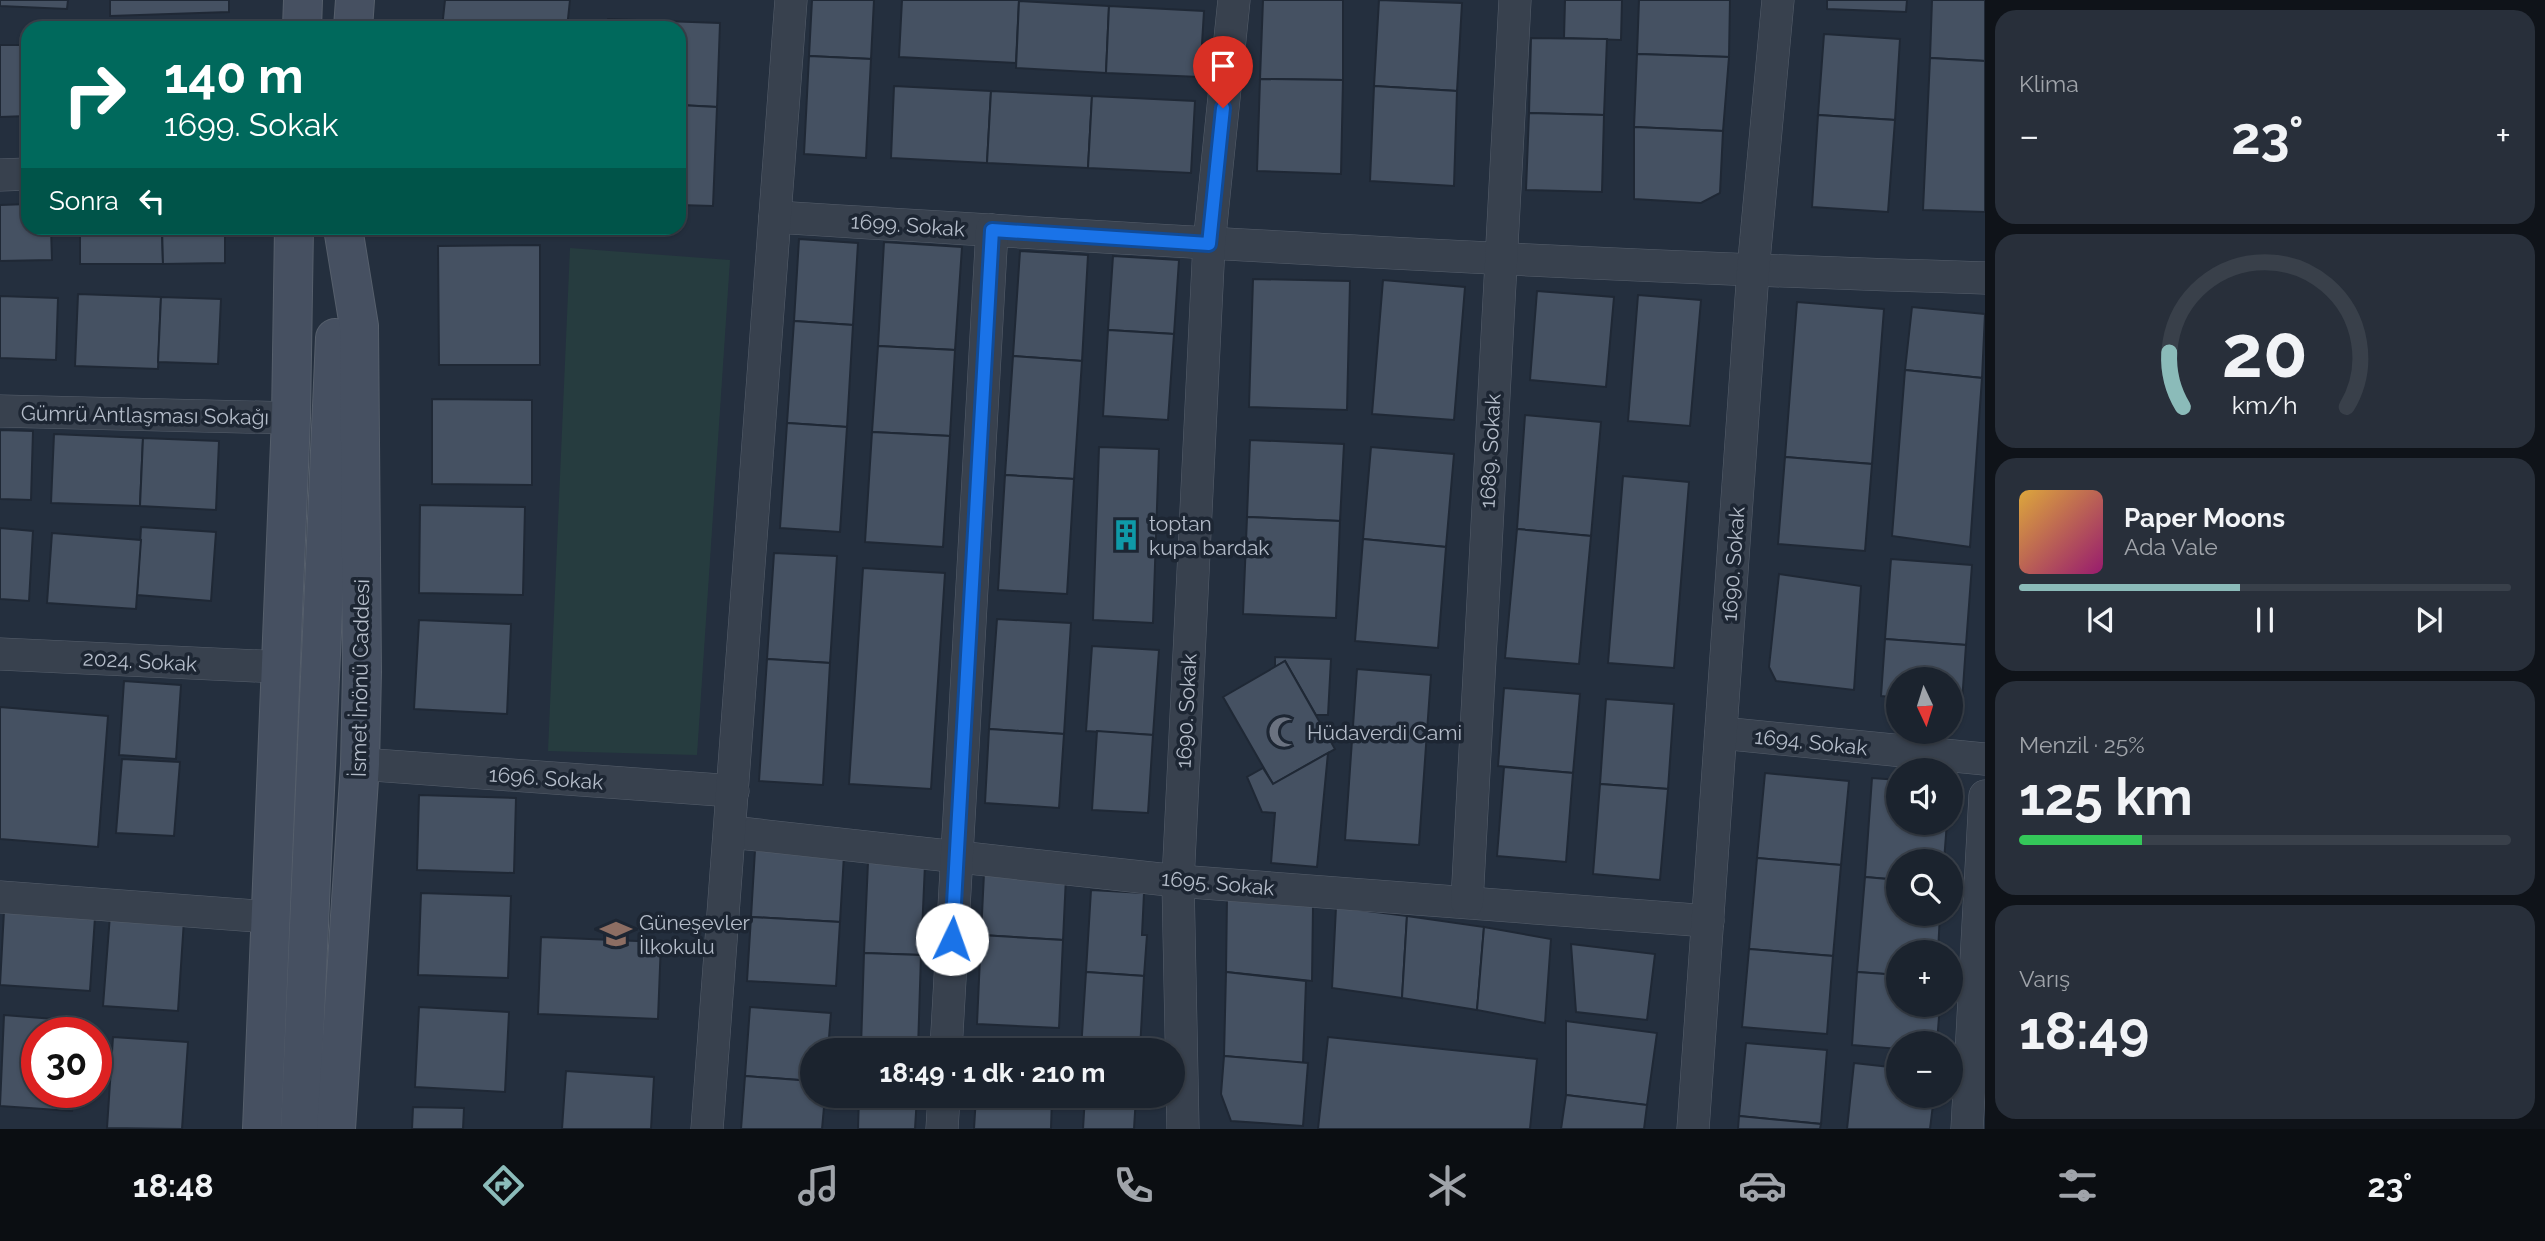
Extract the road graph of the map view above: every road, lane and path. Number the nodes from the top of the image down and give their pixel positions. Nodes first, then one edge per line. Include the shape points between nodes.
1 (303, 0) edge
2 (355, 0) edge
3 (791, 0) edge
4 (1234, 0) edge
5 (1515, 0) edge
6 (1778, 0) edge
7 (302, 21) edge
8 (353, 21) edge
9 (21, 174) edge
10 (0, 175) edge
11 (775, 217) junction
12 (992, 230) junction
13 (294, 235) edge
14 (341, 235) edge
15 (342, 235) edge
16 (1209, 244) junction
17 (1500, 258) junction
18 (1754, 271) junction
19 (1985, 278) edge
20 (0, 411) edge
21 (290, 418) junction
22 (0, 654) edge
23 (279, 667) junction
24 (1721, 733) junction
25 (1985, 759) edge
26 (360, 764) junction
27 (733, 791) junction
28 (1985, 796) edge
29 (730, 832) junction
30 (956, 856) junction
31 (1178, 881) junction
32 (0, 897) edge
33 (1467, 902) junction
34 (270, 917) junction
35 (1708, 921) junction
36 (947, 1038) edge
37 (943, 1108) edge
38 (262, 1129) edge
39 (300, 1129) edge
40 (337, 1129) edge
41 (707, 1129) edge
42 (942, 1129) edge
43 (1183, 1129) edge
44 (1693, 1129) edge
45 (1967, 1129) edge

1 - 7 main road
2 - 8 main road
3 - 11 street
4 - 16 street, 1690. Sokak
5 - 17 street, 1689. Sokak
6 - 18 street, 1690. Sokak
9 - 10 street
11 - 12 street, 1699. Sokak
11 - 27 street
12 - 16 street, 1699. Sokak
12 - 30 street
13 - 21 main road
14 - 39 main road, İsmet İnönü Caddesi
15 - 26 main road, İsmet İnönü Caddesi via 359,326
16 - 17 street, 1699. Sokak
16 - 31 street, 1690. Sokak
17 - 18 street, 1699. Sokak
17 - 33 street, 1689. Sokak
18 - 19 street, 1699. Sokak
18 - 24 street, 1690. Sokak
20 - 21 street, Gümrü Antlaşması Sokağı
21 - 23 main road
22 - 23 street, 2024. Sokak
23 - 34 main road
24 - 25 street, 1694. Sokak
24 - 35 street, 1690. Sokak
26 - 27 street, 1696. Sokak
26 - 40 main road, İsmet İnönü Caddesi
27 - 29 street
28 - 45 street
29 - 30 street, 1695. Sokak
29 - 41 street
30 - 31 street, 1695. Sokak
30 - 36 street
31 - 33 street, 1695. Sokak
31 - 43 street, 1690. Sokak
32 - 34 street
33 - 35 street, 1695. Sokak
34 - 38 main road
35 - 44 street, 1690. Sokak
37 - 42 street

